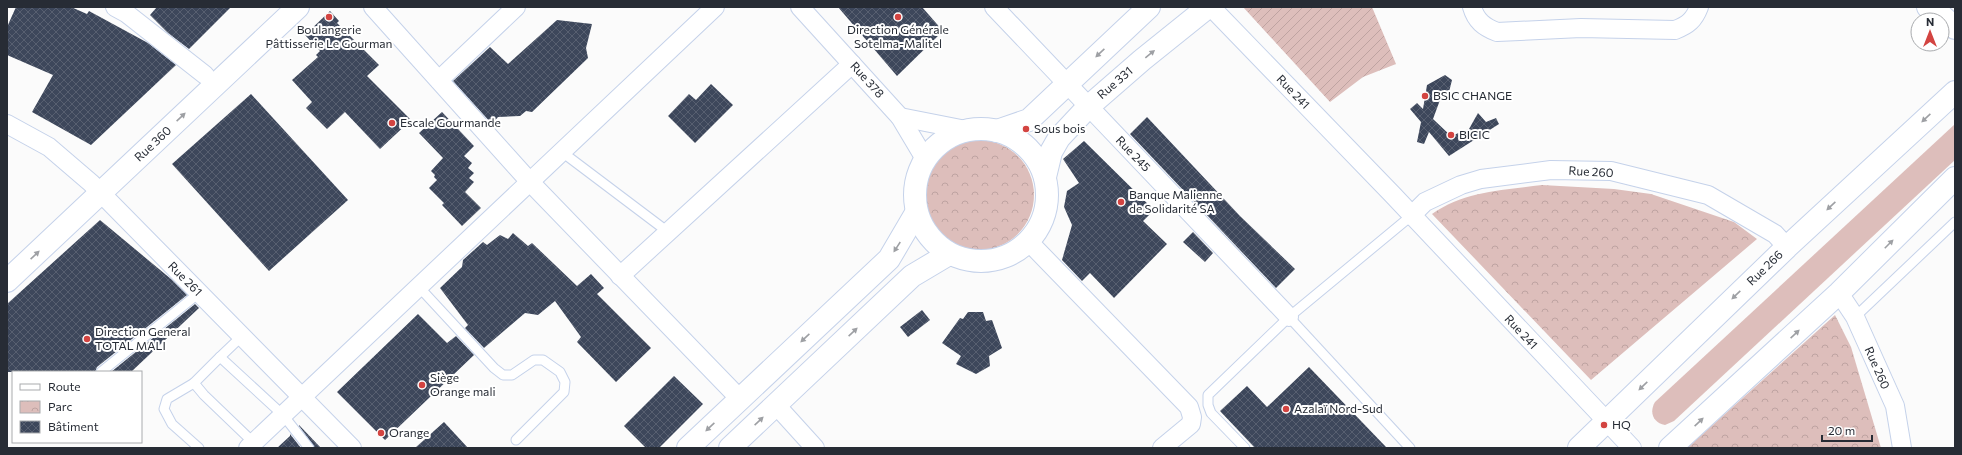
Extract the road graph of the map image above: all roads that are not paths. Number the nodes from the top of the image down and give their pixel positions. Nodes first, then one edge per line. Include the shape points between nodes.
1 (277, 7) edge
2 (298, 7) edge
3 (373, 7) edge
4 (516, 7) edge
5 (715, 7) edge
6 (800, 7) edge
7 (994, 7) edge
8 (1149, 7) edge
9 (1209, 7) edge
10 (1472, 7) edge
11 (1699, 7) edge
12 (1928, 7) edge
13 (124, 9) edge
14 (1955, 28) edge
15 (852, 64) junction
16 (205, 75) junction
17 (439, 80) junction
18 (1066, 84) junction
19 (1955, 92) edge
20 (1088, 107) junction
21 (900, 116) junction
22 (7, 124) edge
23 (966, 130) junction
24 (997, 131) junction
25 (562, 152) junction
26 (924, 159) junction
27 (1045, 176) junction
28 (1955, 178) edge
29 (530, 182) junction
30 (96, 188) junction
31 (916, 213) junction
32 (1411, 216) junction
33 (1955, 222) edge
34 (668, 232) junction
35 (1029, 242) junction
36 (1787, 246) junction
37 (950, 254) junction
38 (7, 262) edge
39 (620, 276) junction
40 (7, 281) edge
41 (418, 287) junction
42 (198, 293) junction
43 (1839, 293) junction
44 (1855, 316) junction
45 (1289, 317) junction
46 (242, 336) junction
47 (220, 357) junction
48 (102, 371) edge
49 (194, 383) junction
50 (302, 397) junction
51 (740, 399) junction
52 (776, 405) junction
53 (283, 415) junction
54 (1606, 422) junction
55 (516, 440) dead end
56 (251, 445) edge
57 (306, 447) edge
58 (199, 448) edge
59 (352, 448) edge
60 (688, 448) edge
61 (730, 448) edge
62 (815, 448) edge
63 (1162, 448) edge
64 (1245, 448) edge
65 (1410, 448) edge
66 (1579, 448) edge
67 (1632, 448) edge
68 (1670, 448) edge
69 (1902, 448) edge

1 - 16 main road
30 -> 2 main road, Rue 360
3 - 17 street
4 - 17 street
5 - 25 street
6 - 15 street, Rue 378
7 - 18 street, Rue 245
8 -> 18 main road
20 -> 9 main road, Rue 331
9 - 32 street, Rue 241
10 - 11 street via 1475,16 1485,27 1497,32 1581,28 1675,30 1686,26 1695,18
12 - 14 main road
13 - 16 street
15 - 21 street, Rue 378
15 - 34 street
16 - 30 main road
17 - 29 street
18 - 20 street, Rue 245
18 - 24 main road via 1029,120
19 -> 36 main road, Rue 266
20 - 27 main road, Rue 331 via 1059,138 1051,152
20 - 45 street, Rue 245
21 - 23 street
21 - 26 street, Rue 378
22 - 30 street, Rue 261 via 49,147
23 - 24 main road
23 - 26 main road via 950,136
24 - 27 main road via 1013,137 1027,147
25 - 29 street
25 - 34 lane
26 - 31 main road via 917,176 914,195
27 - 35 main road via 1048,194 1046,211 1040,228
43 -> 28 main road
29 - 39 street
29 - 41 street
30 - 38 main road
40 -> 30 main road, Rue 360
30 - 42 street, Rue 261
31 - 37 main road via 923,230
31 -> 51 main road via 889,259
32 - 36 street, Rue 260 via 1425,202 1461,185 1481,179 1550,170 1610,171 1708,195 1775,234
32 - 45 lane
32 - 54 street, Rue 241
33 - 44 lane
34 - 39 street
35 - 37 main road via 1012,255 991,261 970,261
35 - 63 street via 1190,407 1191,424
36 -> 54 main road, Rue 266
52 -> 37 main road via 912,276
39 - 51 street
41 - 50 street
41 - 55 lane via 503,375 512,375 534,360 543,360 560,372 564,392
42 - 46 street, Rue 261
42 - 48 lane
43 - 44 street, Rue 260
68 -> 43 main road
44 - 69 street, Rue 260 via 1895,406
45 - 64 lane via 1208,395 1211,413
45 - 65 lane
46 - 47 lane
46 - 50 street, Rue 261
47 - 49 lane
47 - 53 lane
49 - 56 lane
49 - 58 lane via 167,399 164,409 172,424
50 - 53 street
50 - 59 street, Rue 261
51 -> 60 main road
61 -> 52 main road
52 - 62 street
53 - 56 street
53 - 57 lane
54 - 66 main road, Rue 266
54 - 67 street, Rue 241

